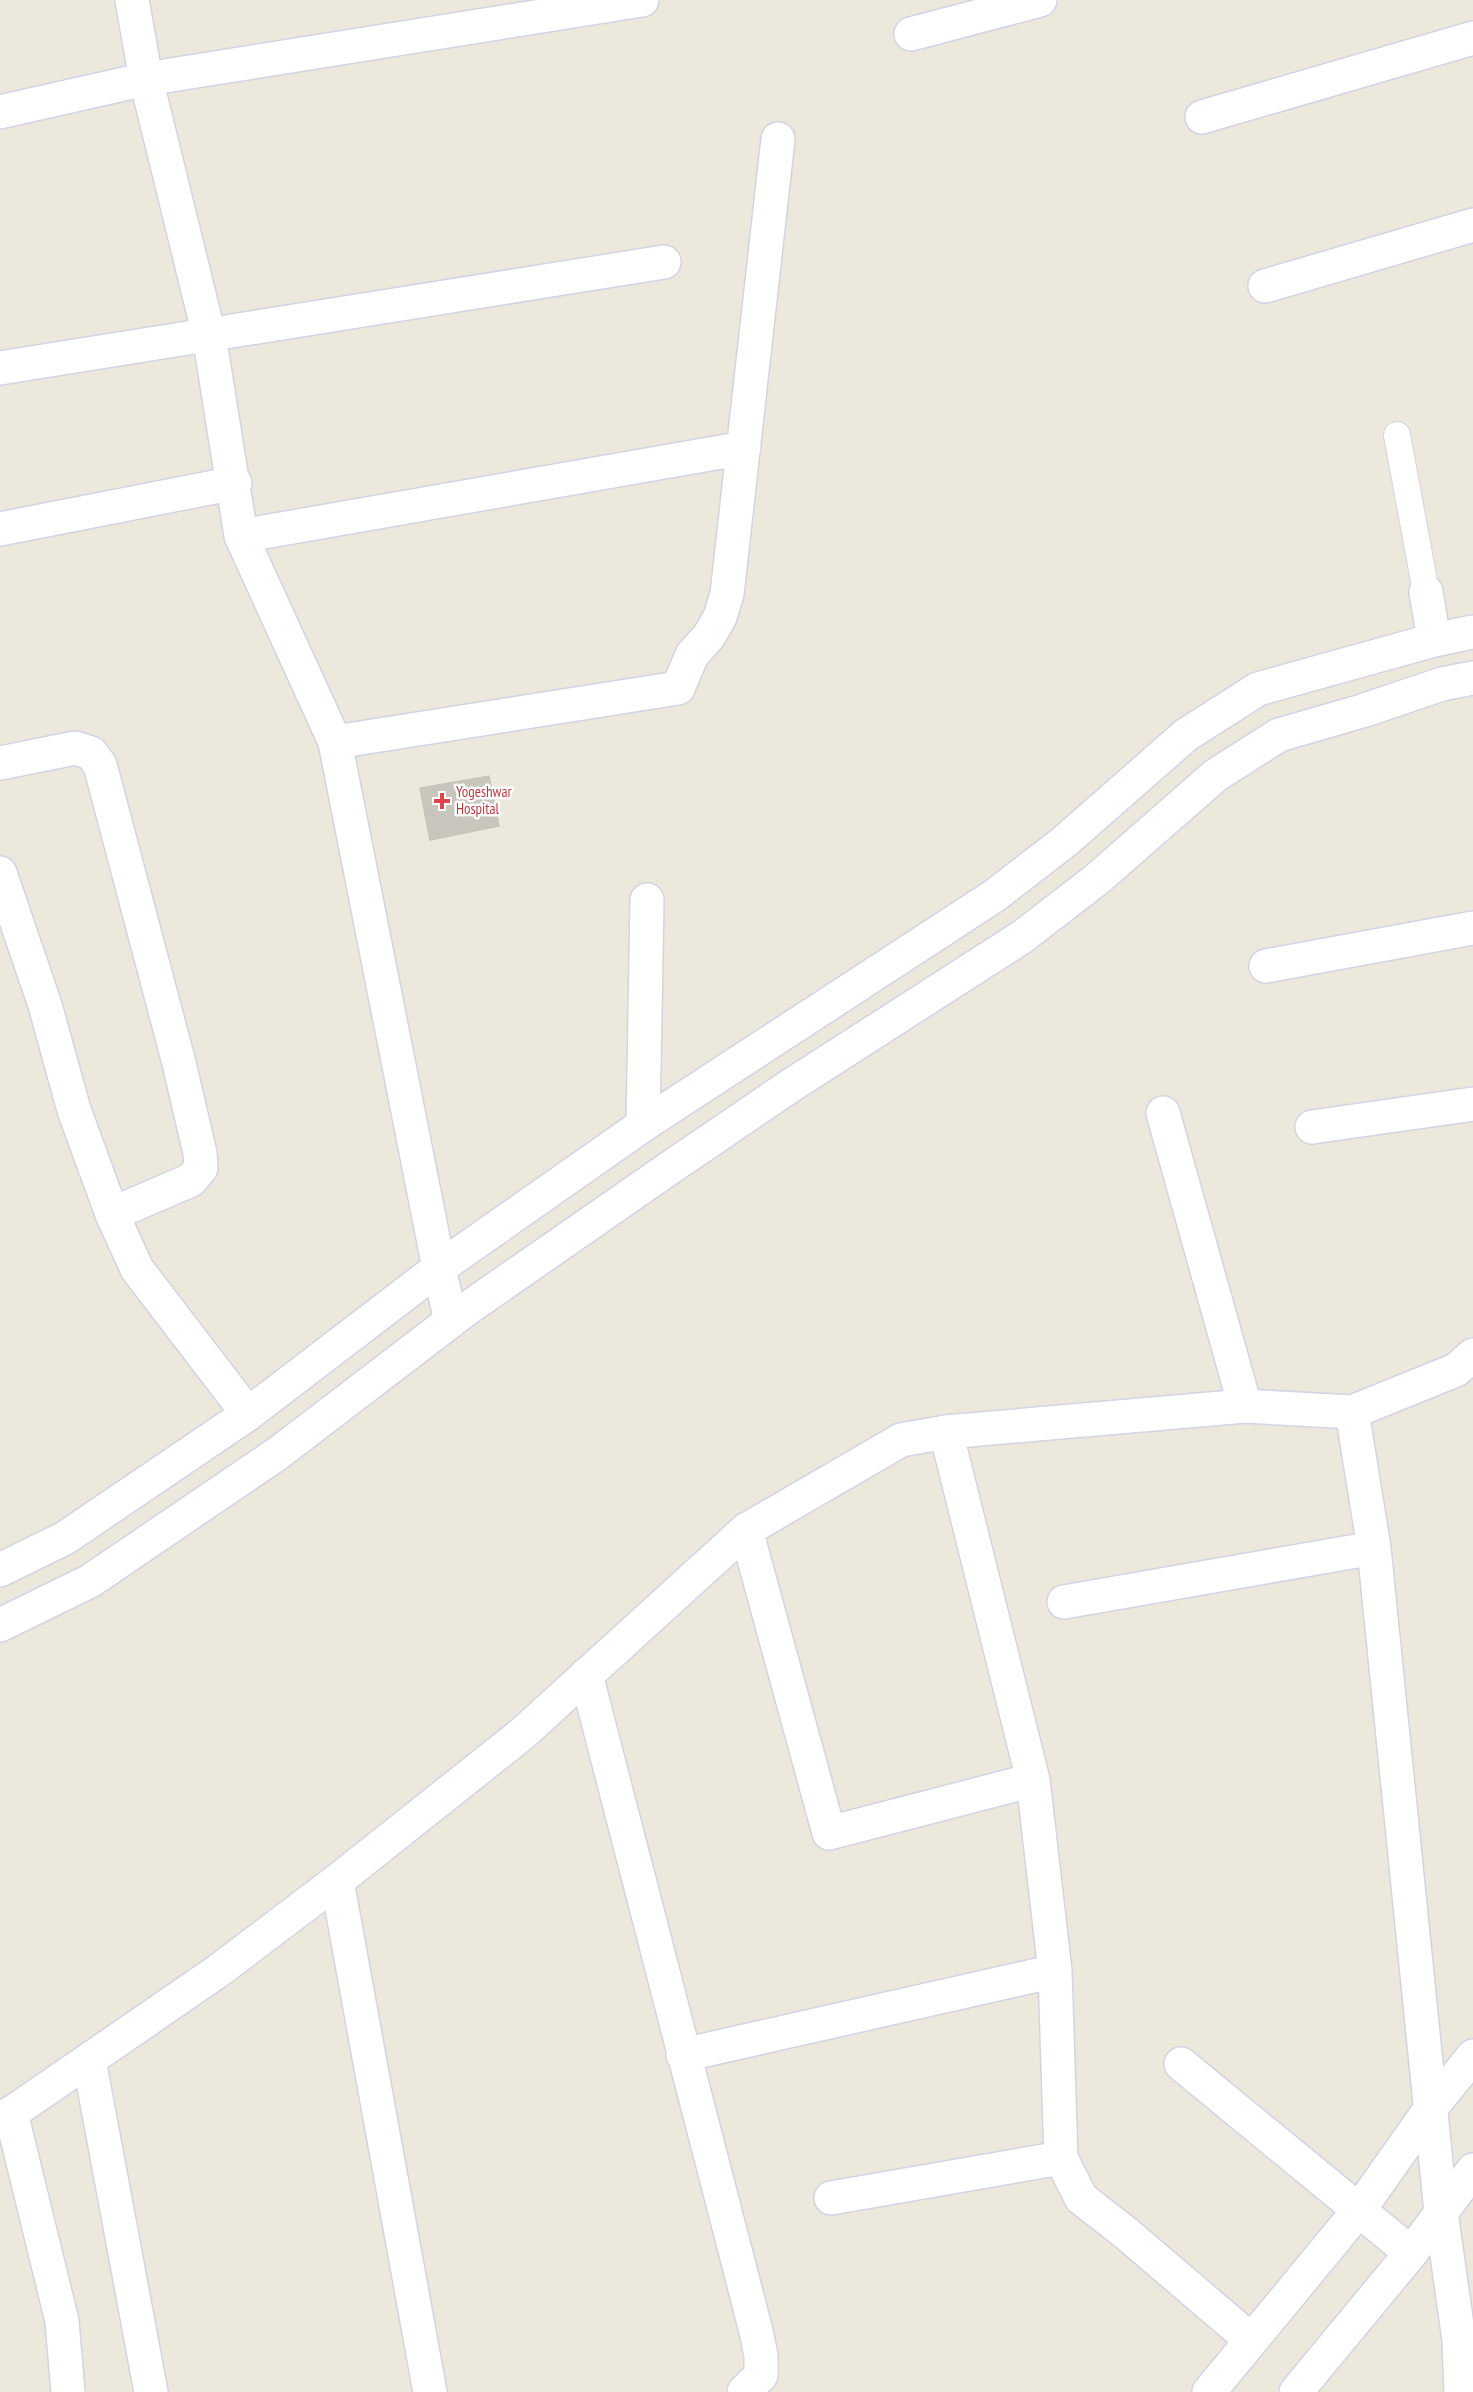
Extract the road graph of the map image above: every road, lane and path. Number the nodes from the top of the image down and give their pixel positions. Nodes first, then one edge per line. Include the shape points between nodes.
1 (132, 0) edge
2 (642, 0) edge
3 (1040, 0) edge
4 (911, 34) dead end
5 (1473, 38) edge
6 (146, 79) junction
7 (0, 112) edge
8 (1202, 117) dead end
9 (778, 139) dead end
10 (1473, 225) edge
11 (664, 262) dead end
12 (1265, 286) dead end
13 (209, 335) junction
14 (0, 368) edge
15 (1397, 435) dead end
16 (744, 448) junction
17 (235, 483) junction
18 (0, 530) edge
19 (242, 536) junction
20 (1426, 592) joint
21 (1473, 632) edge
22 (1434, 640) junction
23 (1473, 678) edge
24 (335, 742) junction
25 (0, 763) edge
26 (1064, 842) junction
27 (0, 873) edge
28 (1096, 880) junction
29 (647, 900) dead end
30 (1473, 928) edge
31 (1266, 966) dead end
32 (1473, 1104) edge
33 (1163, 1113) dead end
34 (643, 1125) junction
35 (1312, 1127) dead end
36 (112, 1214) junction
37 (439, 1268) junction
38 (451, 1321) junction
39 (1473, 1355) edge
40 (1245, 1406) junction
41 (1352, 1413) junction
42 (248, 1414) junction
43 (946, 1432) junction
44 (746, 1530) junction
45 (1374, 1548) junction
46 (0, 1570) edge
47 (1064, 1602) dead end
48 (0, 1625) edge
49 (586, 1675) junction
50 (1033, 1780) junction
51 (337, 1881) junction
52 (1055, 1971) junction
53 (683, 2055) junction
54 (1473, 2056) edge
55 (89, 2060) junction
56 (1181, 2064) dead end
57 (1431, 2108) junction
58 (6, 2117) edge
59 (1061, 2158) junction
60 (1473, 2170) edge
61 (831, 2198) dead end
62 (1359, 2210) junction
63 (1441, 2212) junction
64 (1411, 2253) junction
65 (1251, 2340) junction
66 (1466, 2340) edge
67 (68, 2392) edge
68 (152, 2392) edge
69 (430, 2392) edge
70 (744, 2392) edge
71 (1209, 2392) edge
72 (1296, 2392) edge
73 (1461, 2392) edge

1 - 6 street
2 - 6 street
3 - 4 street
5 - 8 street
6 - 7 street
6 - 13 street
9 - 16 street
10 - 12 street
11 - 13 street
13 - 14 street
13 - 17 street
15 - 20 lane
16 - 19 street
16 - 24 street via 720,616 692,655 678,688
17 - 18 street
17 - 19 street
19 - 24 street
20 - 22 street
21 - 22 street
22 - 26 street via 1258,689 1185,735
23 - 28 street via 1279,735 1216,775
24 - 37 street
25 - 36 street via 75,748 91,753 100,765 179,1063 201,1168 191,1180
26 - 28 street
26 - 34 street via 994,896
27 - 36 street via 45,1005 74,1110
28 - 38 street via 1022,937 780,1093
29 - 34 street
30 - 31 street
32 - 35 street
33 - 40 street
34 - 37 street
36 - 42 street via 137,1269
37 - 38 street
37 - 42 street
38 - 48 street via 277,1454 90,1581
39 - 41 street via 1456,1370
40 - 41 street
40 - 43 street
41 - 45 street
42 - 46 street via 65,1538
43 - 44 street via 901,1440
43 - 50 street
44 - 49 street
44 - 50 street via 829,1833
45 - 47 street
45 - 57 street
49 - 51 street via 522,1734
49 - 53 street
50 - 52 street
51 - 55 street via 218,1971
51 - 69 street
52 - 53 street
52 - 59 street
53 - 70 street via 761,2356 761,2375
54 - 57 street
55 - 58 street
55 - 68 street
56 - 62 street
57 - 62 street
57 - 63 street
58 - 67 street via 62,2321
59 - 61 street
59 - 65 street via 1081,2198
60 - 63 street
62 - 64 street
62 - 65 street
63 - 64 street
63 - 66 street
64 - 72 street
65 - 71 street
66 - 73 street

